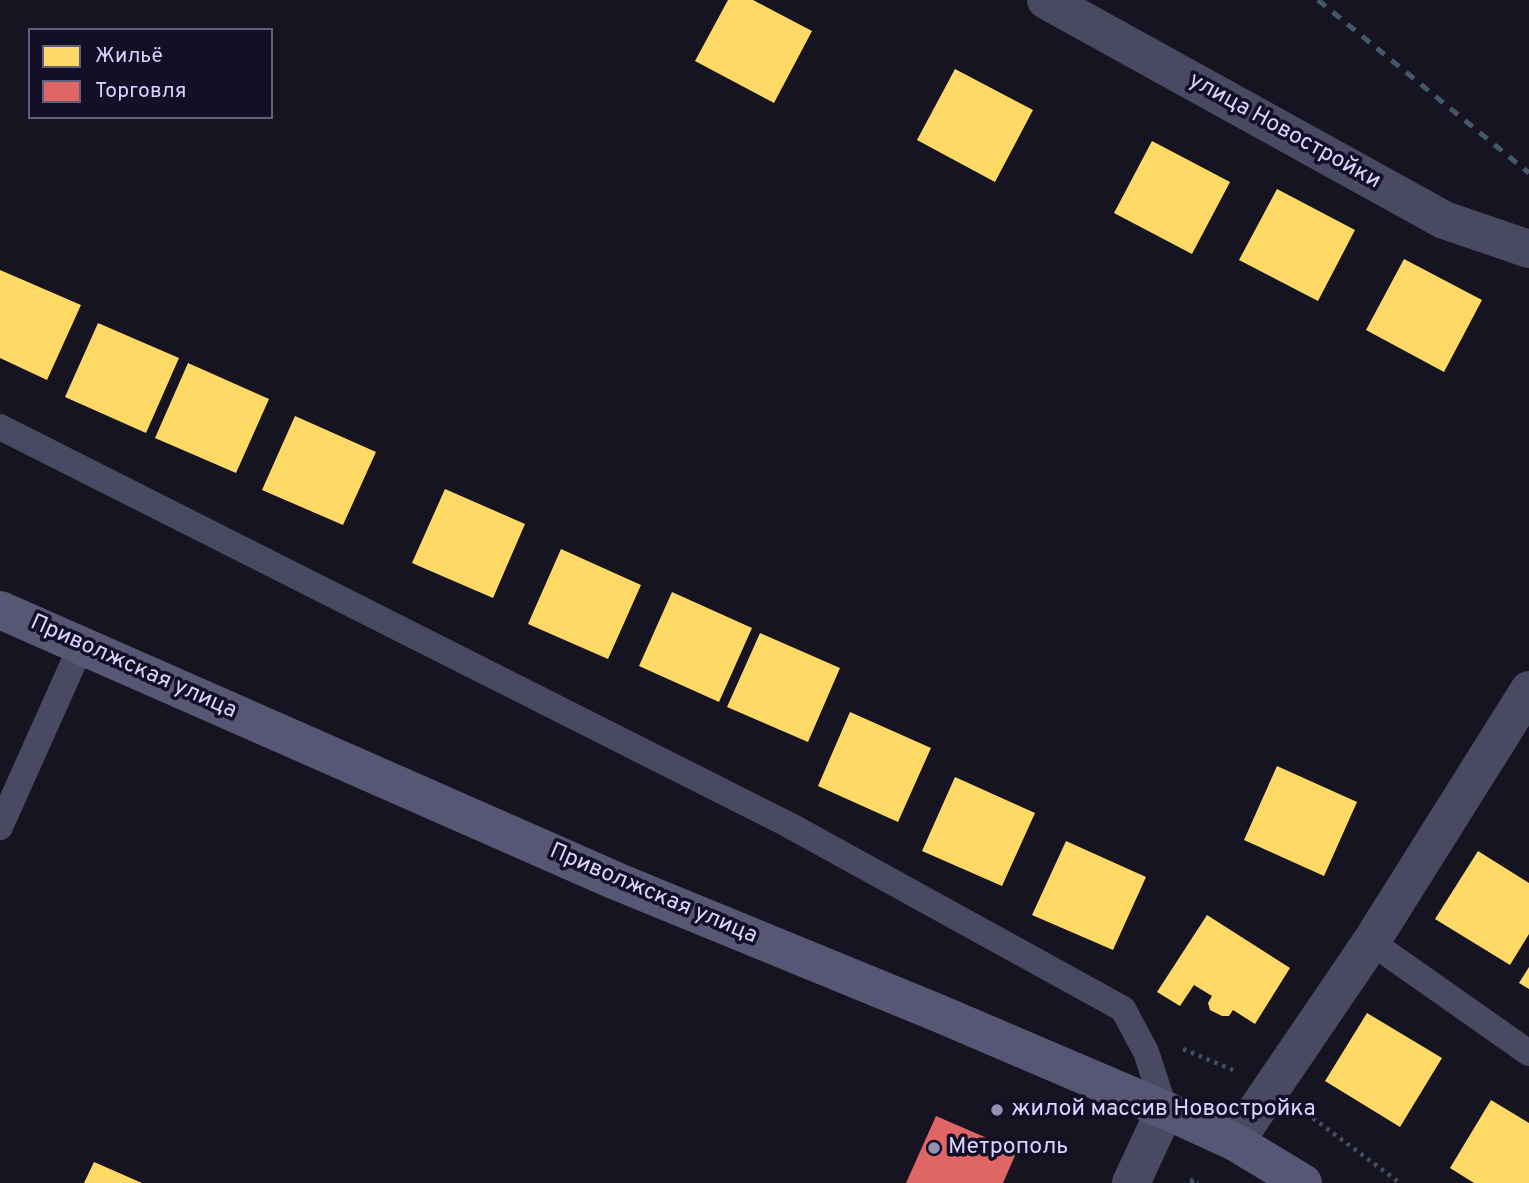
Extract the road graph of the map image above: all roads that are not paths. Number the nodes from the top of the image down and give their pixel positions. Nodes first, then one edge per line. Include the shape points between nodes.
1 (1046, 0) edge
2 (1529, 249) edge
3 (0, 428) edge
4 (0, 610) edge
5 (81, 646) junction
6 (1529, 690) edge
7 (0, 827) edge
8 (1371, 942) junction
9 (1529, 1053) edge
10 (1165, 1110) junction
11 (1235, 1142) junction
12 (1131, 1183) edge
13 (1303, 1183) edge

1 - 2 street, улица Новостройки via 1444,220
3 - 10 lane via 789,824 1123,1009 1146,1052
4 - 5 main road, Приволжская улица
5 - 7 lane
5 - 10 main road, Приволжская улица via 616,881
6 - 8 street
8 - 9 lane
8 - 11 street
10 - 11 main road, Приволжская улица
10 - 12 street
11 - 13 main road, Приволжская улица

